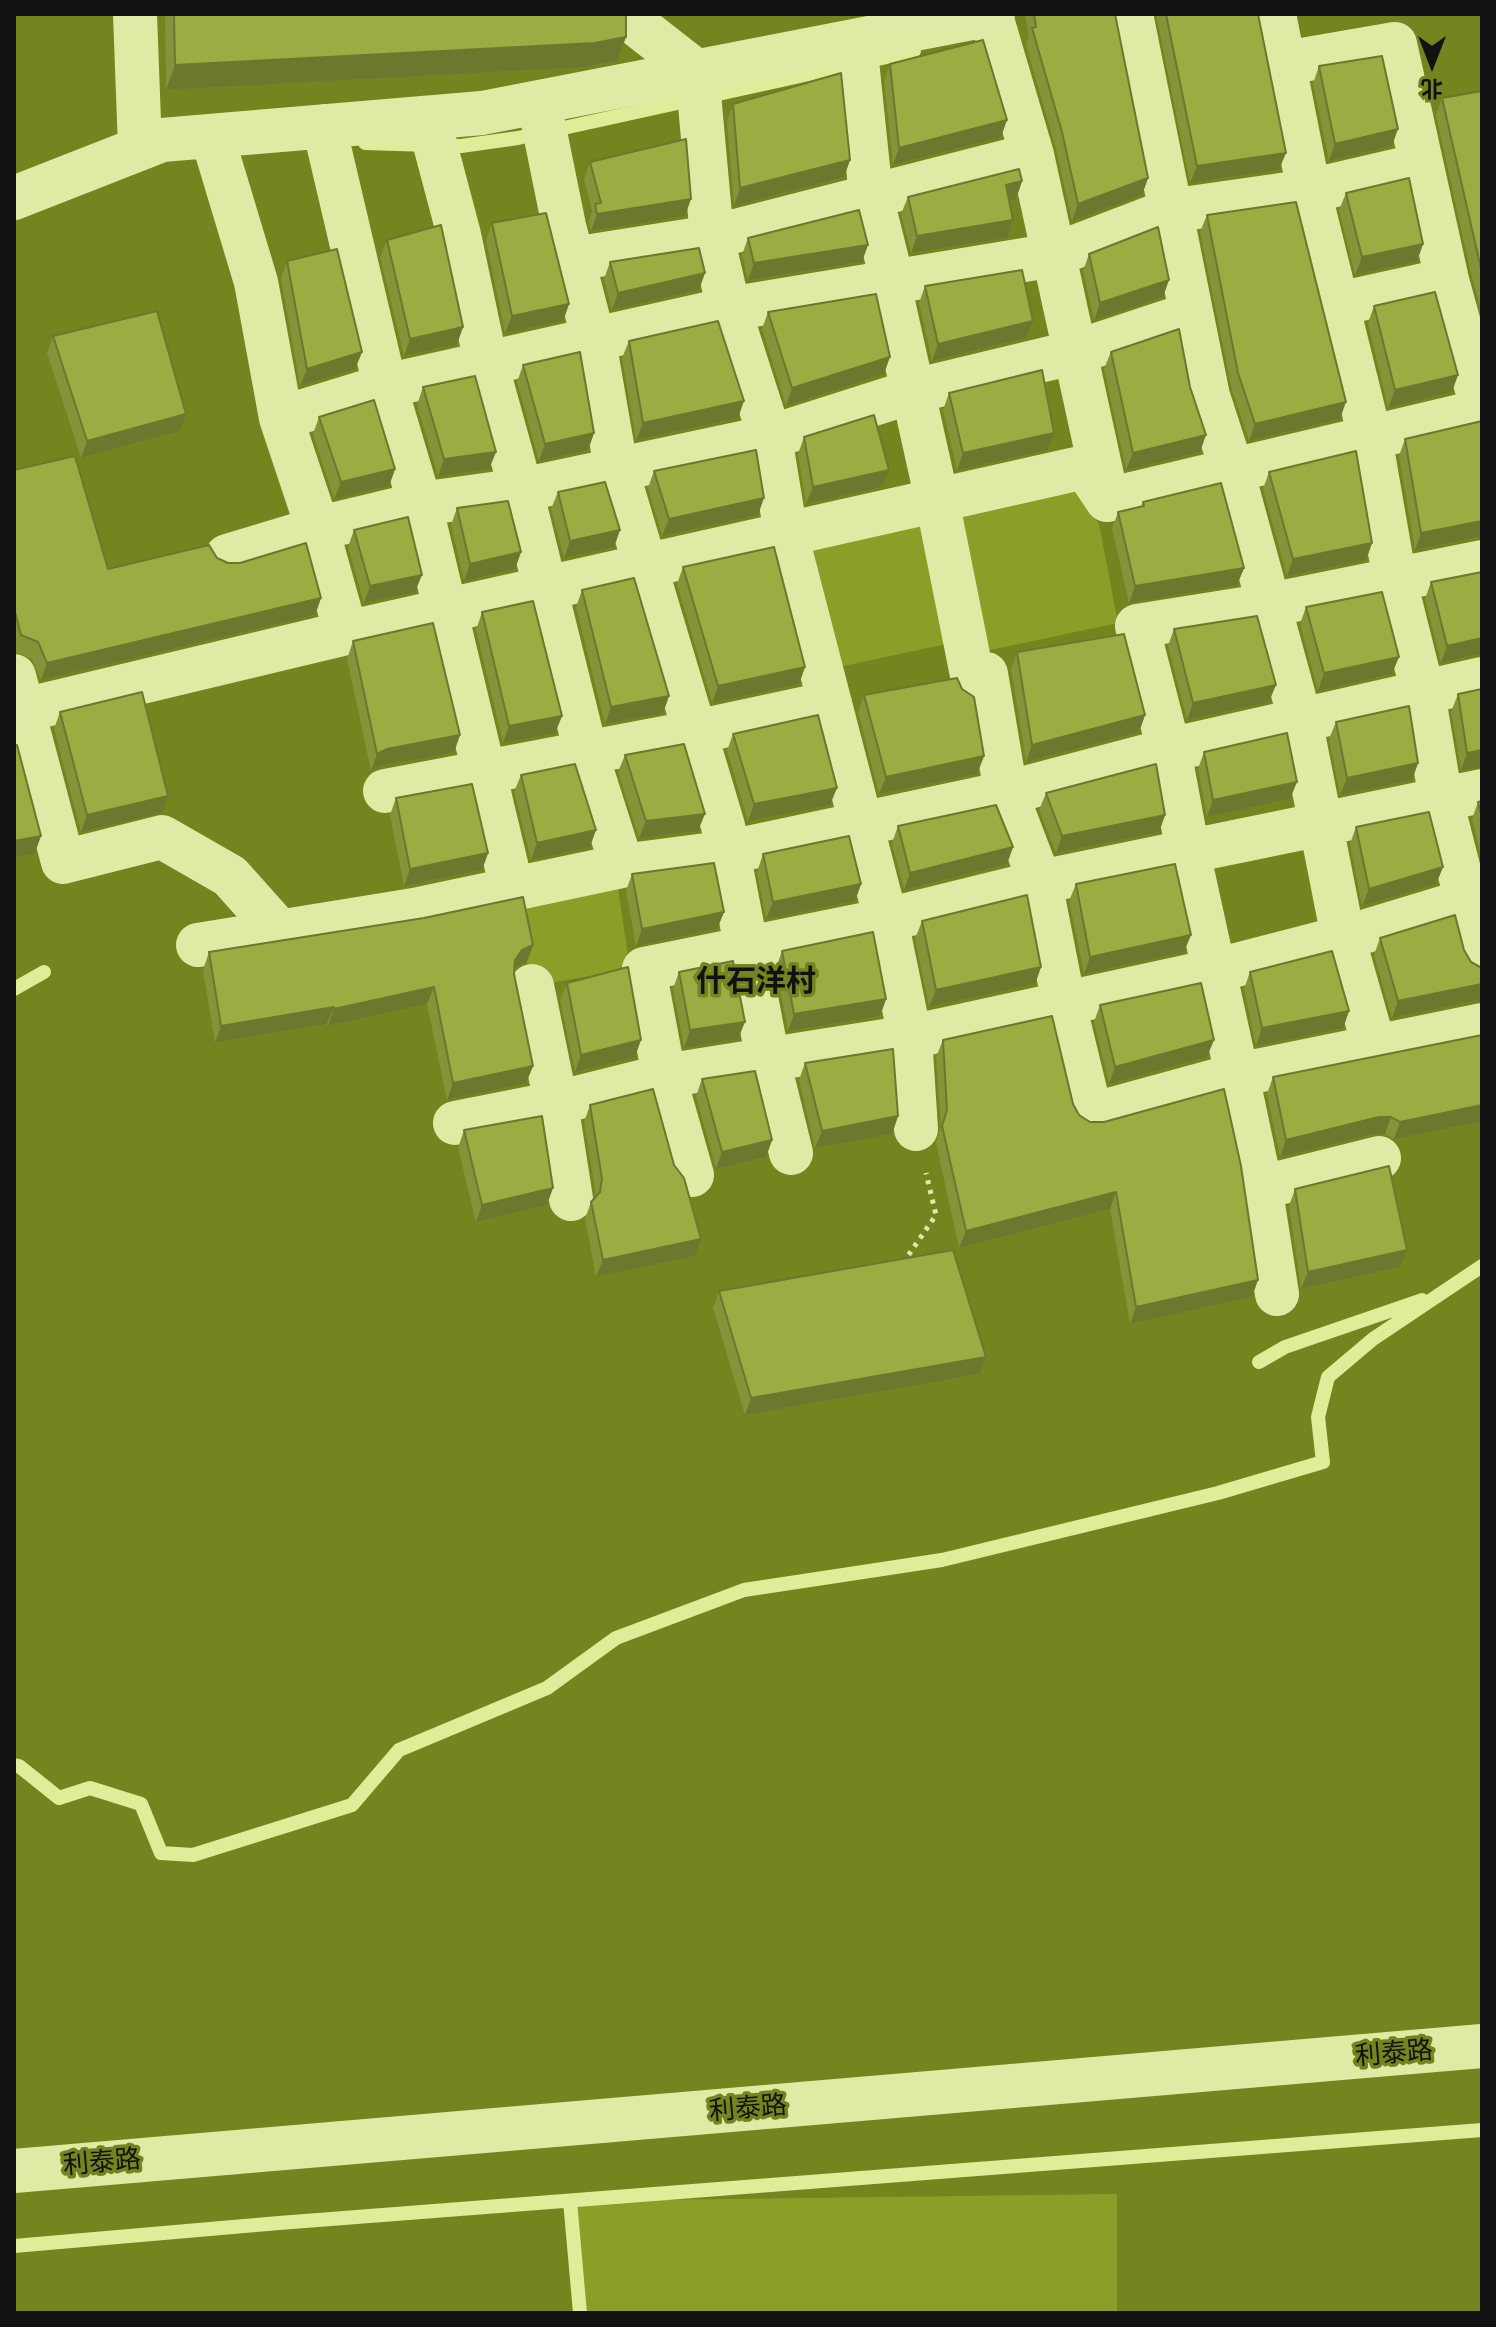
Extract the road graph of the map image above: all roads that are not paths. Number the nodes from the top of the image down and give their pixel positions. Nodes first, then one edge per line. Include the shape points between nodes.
1 (135, 14) edge
2 (633, 14) edge
3 (1131, 14) edge
4 (1274, 14) edge
5 (969, 17) edge
6 (855, 42) junction
7 (1285, 63) junction
8 (697, 72) junction
9 (539, 103) junction
10 (428, 118) junction
11 (324, 126) junction
12 (212, 136) junction
13 (140, 148) junction
14 (1032, 155) junction
15 (1421, 165) junction
16 (1309, 191) junction
17 (871, 196) junction
18 (14, 198) edge
19 (1169, 211) junction
20 (712, 237) junction
21 (1054, 255) junction
22 (573, 259) junction
23 (892, 280) junction
24 (1447, 280) junction
25 (1338, 304) junction
26 (729, 309) junction
27 (1191, 314) junction
28 (594, 341) junction
29 (1076, 352) junction
30 (486, 363) junction
31 (385, 386) junction
32 (914, 391) junction
33 (1482, 410) edge
34 (281, 418) junction
35 (770, 437) junction
36 (1370, 437) junction
37 (616, 468) junction
38 (1232, 470) junction
39 (521, 490) junction
40 (937, 500) junction
41 (1107, 500) junction
42 (420, 504) junction
43 (786, 534) junction
44 (227, 556) dead end
45 (1482, 562) edge
46 (644, 566) junction
47 (1395, 581) junction
48 (546, 589) junction
49 (1269, 605) junction
50 (446, 611) junction
51 (346, 633) junction
52 (1482, 679) edge
53 (19, 693) edge
54 (1423, 693) junction
55 (830, 703) junction
56 (1300, 719) junction
57 (695, 732) junction
58 (1169, 750) junction
59 (586, 753) junction
60 (483, 772) junction
61 (385, 791) dead end
62 (1006, 793) junction
63 (1462, 796) edge
64 (860, 823) junction
65 (1321, 824) junction
66 (729, 852) junction
67 (1188, 852) junction
68 (622, 866) junction
69 (1040, 882) junction
70 (512, 889) junction
71 (1474, 898) edge
72 (886, 920) junction
73 (280, 932) junction
74 (1343, 937) junction
75 (198, 945) dead end
76 (747, 947) junction
77 (1482, 961) edge
78 (1213, 971) junction
79 (532, 986) dead end
80 (1064, 1004) junction
81 (1482, 1025) edge
82 (910, 1037) junction
83 (1374, 1046) junction
84 (768, 1060) junction
85 (1237, 1075) junction
86 (664, 1076) junction
87 (556, 1103) junction
88 (455, 1123) dead end
89 (916, 1129) road end
90 (791, 1153) dead end
91 (1379, 1158) dead end
92 (692, 1175) dead end
93 (1259, 1188) junction
94 (571, 1199) dead end
95 (1277, 1294) dead end
96 (1482, 2046) edge
97 (14, 2171) edge

1 - 13 street
2 - 8 street via 633,22
3 - 19 street
4 - 7 street
5 - 6 street
5 - 14 street
6 - 8 street
6 - 17 street
7 - 15 street via 1395,44
7 - 16 street
8 - 9 street
8 - 20 street
9 - 10 street
9 - 22 street
10 - 11 street
10 - 30 street
11 - 12 street
11 - 31 street
12 - 13 street via 162,140
12 - 34 street via 256,282
13 - 18 street
14 - 17 street
14 - 21 street
15 - 16 street
15 - 24 street
16 - 19 street
16 - 25 street
17 - 20 street
17 - 23 street
19 - 21 street
19 - 27 street
20 - 22 street
20 - 26 street
21 - 23 street
21 - 29 street
22 - 28 street
23 - 26 street
23 - 32 street
24 - 25 street
24 - 33 street
25 - 36 street
26 - 28 street
26 - 35 street
27 - 29 street
27 - 38 street via 1208,396
28 - 30 street
28 - 37 street
29 - 32 street
29 - 41 street
30 - 31 street
30 - 39 street
31 - 34 street
31 - 42 street
32 - 35 street
32 - 40 street
33 - 36 street
34 - 51 street
35 - 37 street
35 - 43 street
36 - 38 street
36 - 47 street
37 - 39 street
37 - 46 street
38 - 41 street
38 - 49 street
39 - 42 street
39 - 48 street
40 - 41 street via 1085,467
40 - 43 street
40 - 62 street
42 - 44 street
42 - 50 street
43 - 46 street
43 - 55 street
45 - 47 street
46 - 48 street
46 - 57 street
47 - 49 street
47 - 54 street
48 - 50 street
48 - 59 street
49 - 56 street
49 - 58 street via 1137,626
50 - 51 street
50 - 60 street
51 - 53 street
52 - 54 street
53 - 73 street via 63,862 162,837 230,876
54 - 56 street
54 - 63 street
55 - 57 street
55 - 64 street
56 - 58 street
56 - 65 street
57 - 59 street
57 - 66 street
58 - 62 street
58 - 67 street
59 - 60 street
59 - 68 street
60 - 61 street
60 - 70 street
62 - 64 street
62 - 69 street
63 - 65 street
63 - 71 street
64 - 66 street
64 - 72 street
65 - 67 street
65 - 74 street
66 - 68 street
66 - 76 street
67 - 69 street
67 - 78 street
68 - 70 street
69 - 72 street
69 - 80 street
70 - 73 street
71 - 74 street
71 - 77 street
72 - 76 street
72 - 82 street
73 - 75 street
74 - 78 street
74 - 83 street
76 - 84 street
76 - 86 street via 644,969
78 - 80 street
78 - 85 street
79 - 87 street
80 - 82 street
80 - 85 street via 1091,1115
81 - 83 street
82 - 84 street
82 - 89 street
83 - 85 street
84 - 86 street
84 - 90 street
85 - 93 street
86 - 87 street
86 - 92 street
87 - 88 street
87 - 94 street
91 - 93 street
93 - 95 street
96 - 97 street, 利泰路

